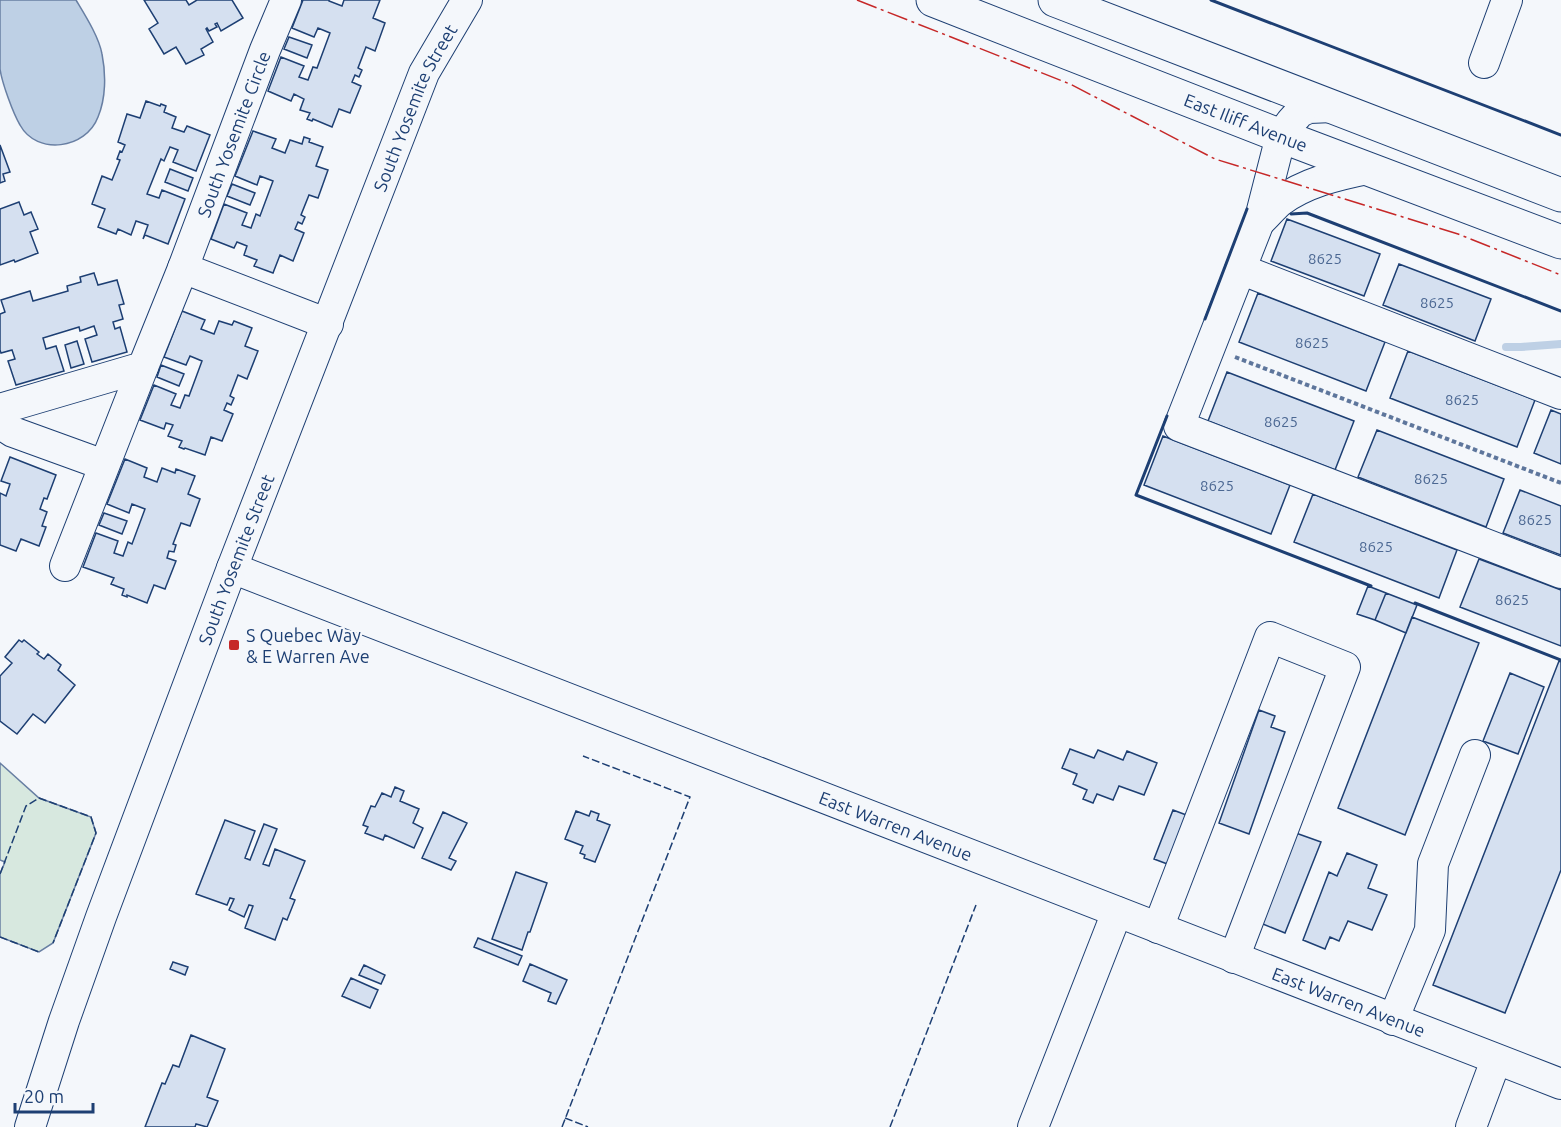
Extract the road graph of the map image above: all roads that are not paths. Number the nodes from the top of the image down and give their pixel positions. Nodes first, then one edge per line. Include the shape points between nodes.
1 (286, 0) edge
2 (467, 0) edge
3 (933, 0) edge
4 (1055, 0) edge
5 (1507, 0) edge
6 (1484, 63) dead end
7 (1333, 107) junction
8 (1281, 136) junction
9 (1367, 169) junction
10 (1561, 195) edge
11 (1259, 222) junction
12 (1561, 242) edge
13 (183, 268) junction
14 (1240, 269) junction
15 (328, 324) junction
16 (143, 367) junction
17 (1561, 394) edge
18 (0, 409) edge
19 (0, 424) edge
20 (104, 465) junction
21 (65, 566) dead end
22 (232, 568) junction
23 (1561, 573) edge
24 (1475, 755) dead end
25 (1117, 912) junction
26 (1158, 928) junction
27 (1234, 958) junction
28 (1393, 1020) junction
29 (1496, 1060) junction
30 (1561, 1084) edge
31 (30, 1127) edge
32 (1033, 1127) edge
33 (1470, 1127) edge

1 - 13 street, South Yosemite Circle
2 - 15 street, South Yosemite Street via 424,73
3 - 8 main road, East Iliff Avenue
4 - 7 main road
5 - 6 street
7 - 8 street via 1300,112
7 - 10 main road
8 - 9 main road, East Iliff Avenue
8 - 11 street
9 - 11 street via 1316,183 1280,202
9 - 12 main road, East Iliff Avenue
11 - 14 street
13 - 15 street
13 - 16 street, South Yosemite Circle
14 - 17 street
14 - 23 street via 1179,426
15 - 22 street, South Yosemite Street
16 - 18 street
16 - 20 street, South Yosemite Circle
19 - 20 street
20 - 21 street, South Yosemite Circle
22 - 25 street, East Warren Avenue
22 - 31 street, South Yosemite Street via 94,937
24 - 28 street via 1433,864 1430,930
25 - 26 street, East Warren Avenue
25 - 32 street
26 - 27 street, East Warren Avenue
26 - 27 street via 1270,637 1345,667
27 - 28 street, East Warren Avenue
28 - 29 street, East Warren Avenue
29 - 30 street, East Warren Avenue
29 - 33 street

